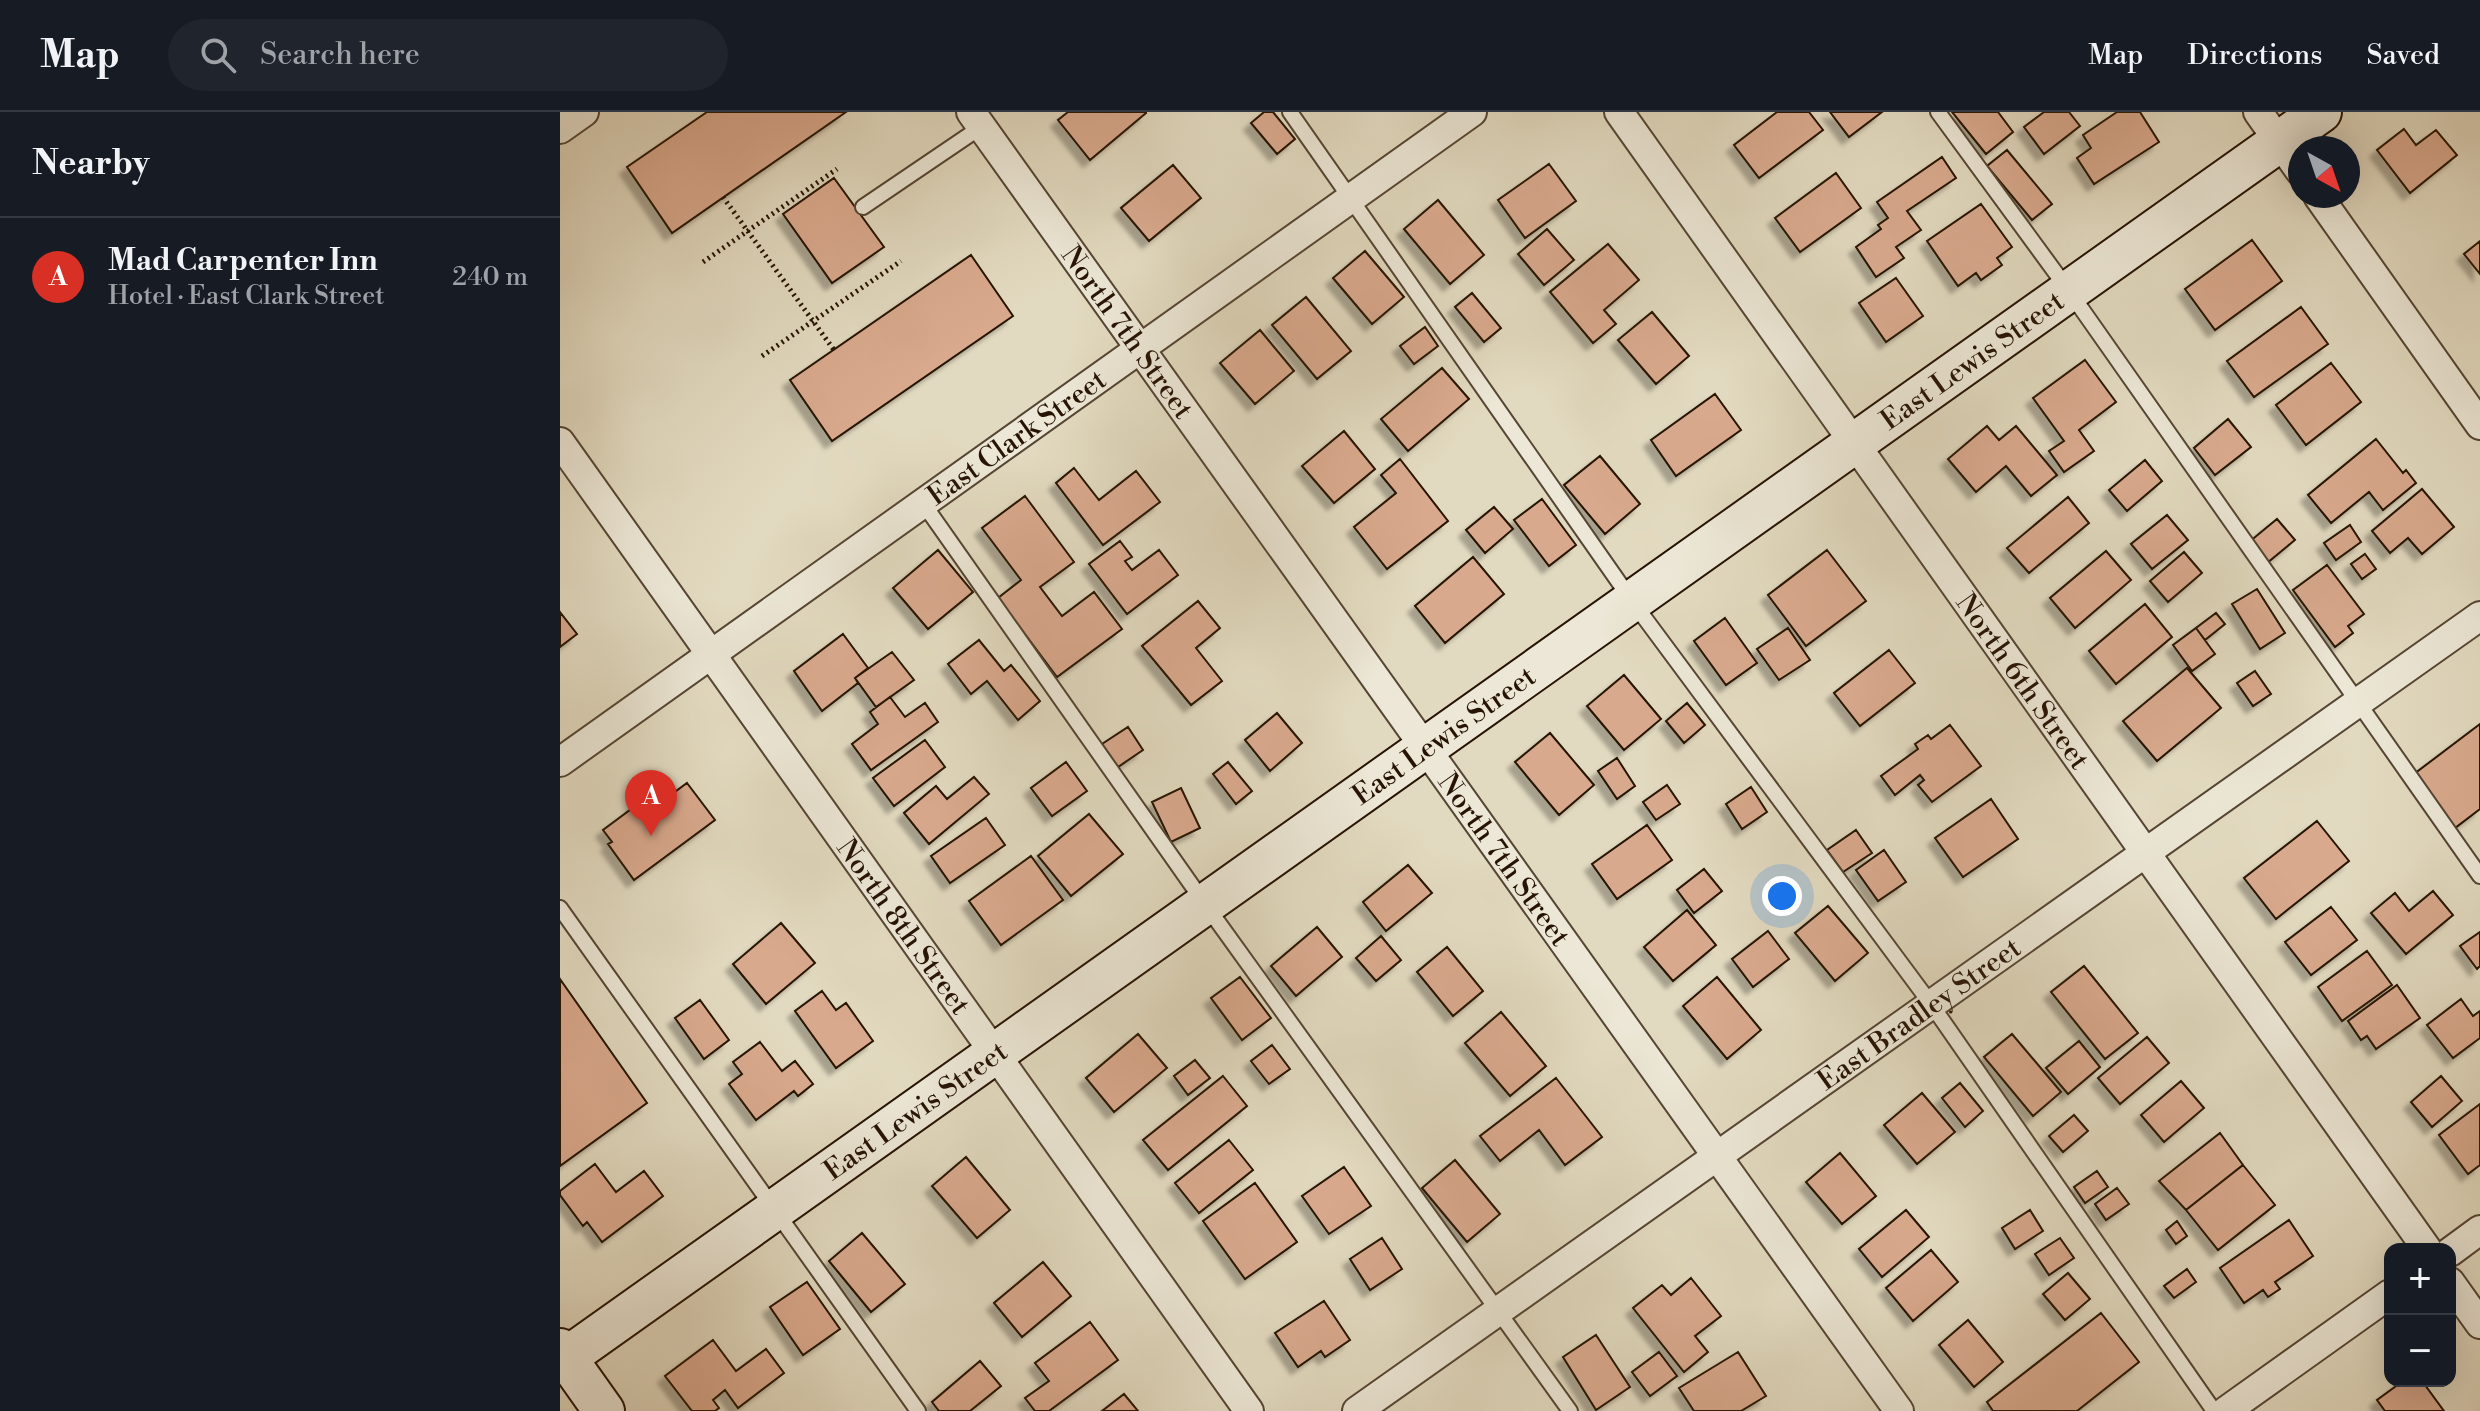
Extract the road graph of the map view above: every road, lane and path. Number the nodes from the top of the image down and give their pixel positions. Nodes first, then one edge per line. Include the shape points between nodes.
1 (584, 112) edge
2 (1290, 112) edge
3 (1472, 112) edge
4 (1619, 112) edge
5 (1938, 112) edge
6 (2321, 112) edge
7 (976, 119) edge
8 (560, 129) edge
9 (2279, 142) edge
10 (837, 169) dead end
11 (723, 197) dead end
12 (1351, 198) junction
13 (863, 207) dead end
14 (2326, 208) edge
15 (748, 231) junction
16 (901, 261) dead end
17 (703, 262) dead end
18 (2069, 291) junction
19 (813, 321) junction
20 (1140, 349) junction
21 (834, 350) dead end
22 (762, 356) dead end
23 (2480, 425) edge
24 (560, 442) edge
25 (1854, 443) junction
26 (923, 503) junction
27 (1632, 601) junction
28 (2480, 616) edge
29 (711, 654) junction
30 (2357, 703) junction
31 (1425, 748) junction
32 (560, 762) edge
33 (2146, 853) junction
34 (2480, 876) edge
35 (1205, 904) junction
36 (560, 908) edge
37 (1931, 1004) junction
38 (995, 1053) junction
39 (1717, 1156) junction
40 (775, 1210) junction
41 (2480, 1230) edge
42 (2423, 1243) edge
43 (2456, 1248) edge
44 (2456, 1290) edge
45 (2384, 1298) edge
46 (1497, 1311) junction
47 (2480, 1324) edge
48 (566, 1367) edge
49 (604, 1411) edge
50 (918, 1411) edge
51 (1249, 1411) edge
52 (1357, 1411) edge
53 (1570, 1411) edge
54 (1899, 1411) edge
55 (2214, 1411) edge
56 (2226, 1411) edge

1 - 8 street
2 - 12 lane
3 - 12 street, East Clark Street
4 - 25 street, North 6th Street
5 - 18 lane
6 - 9 street, East Lewis Street
7 - 13 lane
7 - 20 street, North 7th Street
9 - 18 street, East Lewis Street
10 - 15 path
11 - 15 path
12 - 20 street, East Clark Street
12 - 27 lane
14 - 23 street
15 - 17 path
15 - 19 path
16 - 19 path
18 - 25 street, East Lewis Street
18 - 30 lane
19 - 21 path
19 - 22 path
20 - 26 street, East Clark Street
20 - 31 street, North 7th Street
24 - 29 street, North 8th Street
25 - 27 street, East Lewis Street
25 - 33 street, North 6th Street
26 - 29 street, East Clark Street
26 - 35 lane
27 - 31 street, East Lewis Street
27 - 37 lane
28 - 30 street, East Bradley Street
29 - 32 street, East Clark Street
29 - 38 street, North 8th Street
30 - 33 street, East Bradley Street
30 - 34 lane
31 - 35 street, East Lewis Street
31 - 39 street, North 7th Street
33 - 37 street, East Bradley Street
33 - 42 street, North 6th Street
35 - 38 street, East Lewis Street
35 - 46 lane
36 - 40 lane
37 - 39 street, East Bradley Street
37 - 55 lane
38 - 40 street, East Lewis Street
38 - 51 street, North 8th Street
39 - 46 street, East Bradley Street
39 - 54 street, North 7th Street
40 - 48 street, East Lewis Street
40 - 50 lane
41 - 43 street
44 - 47 street
45 - 56 street
46 - 52 street, East Bradley Street
46 - 53 lane
48 - 49 street

